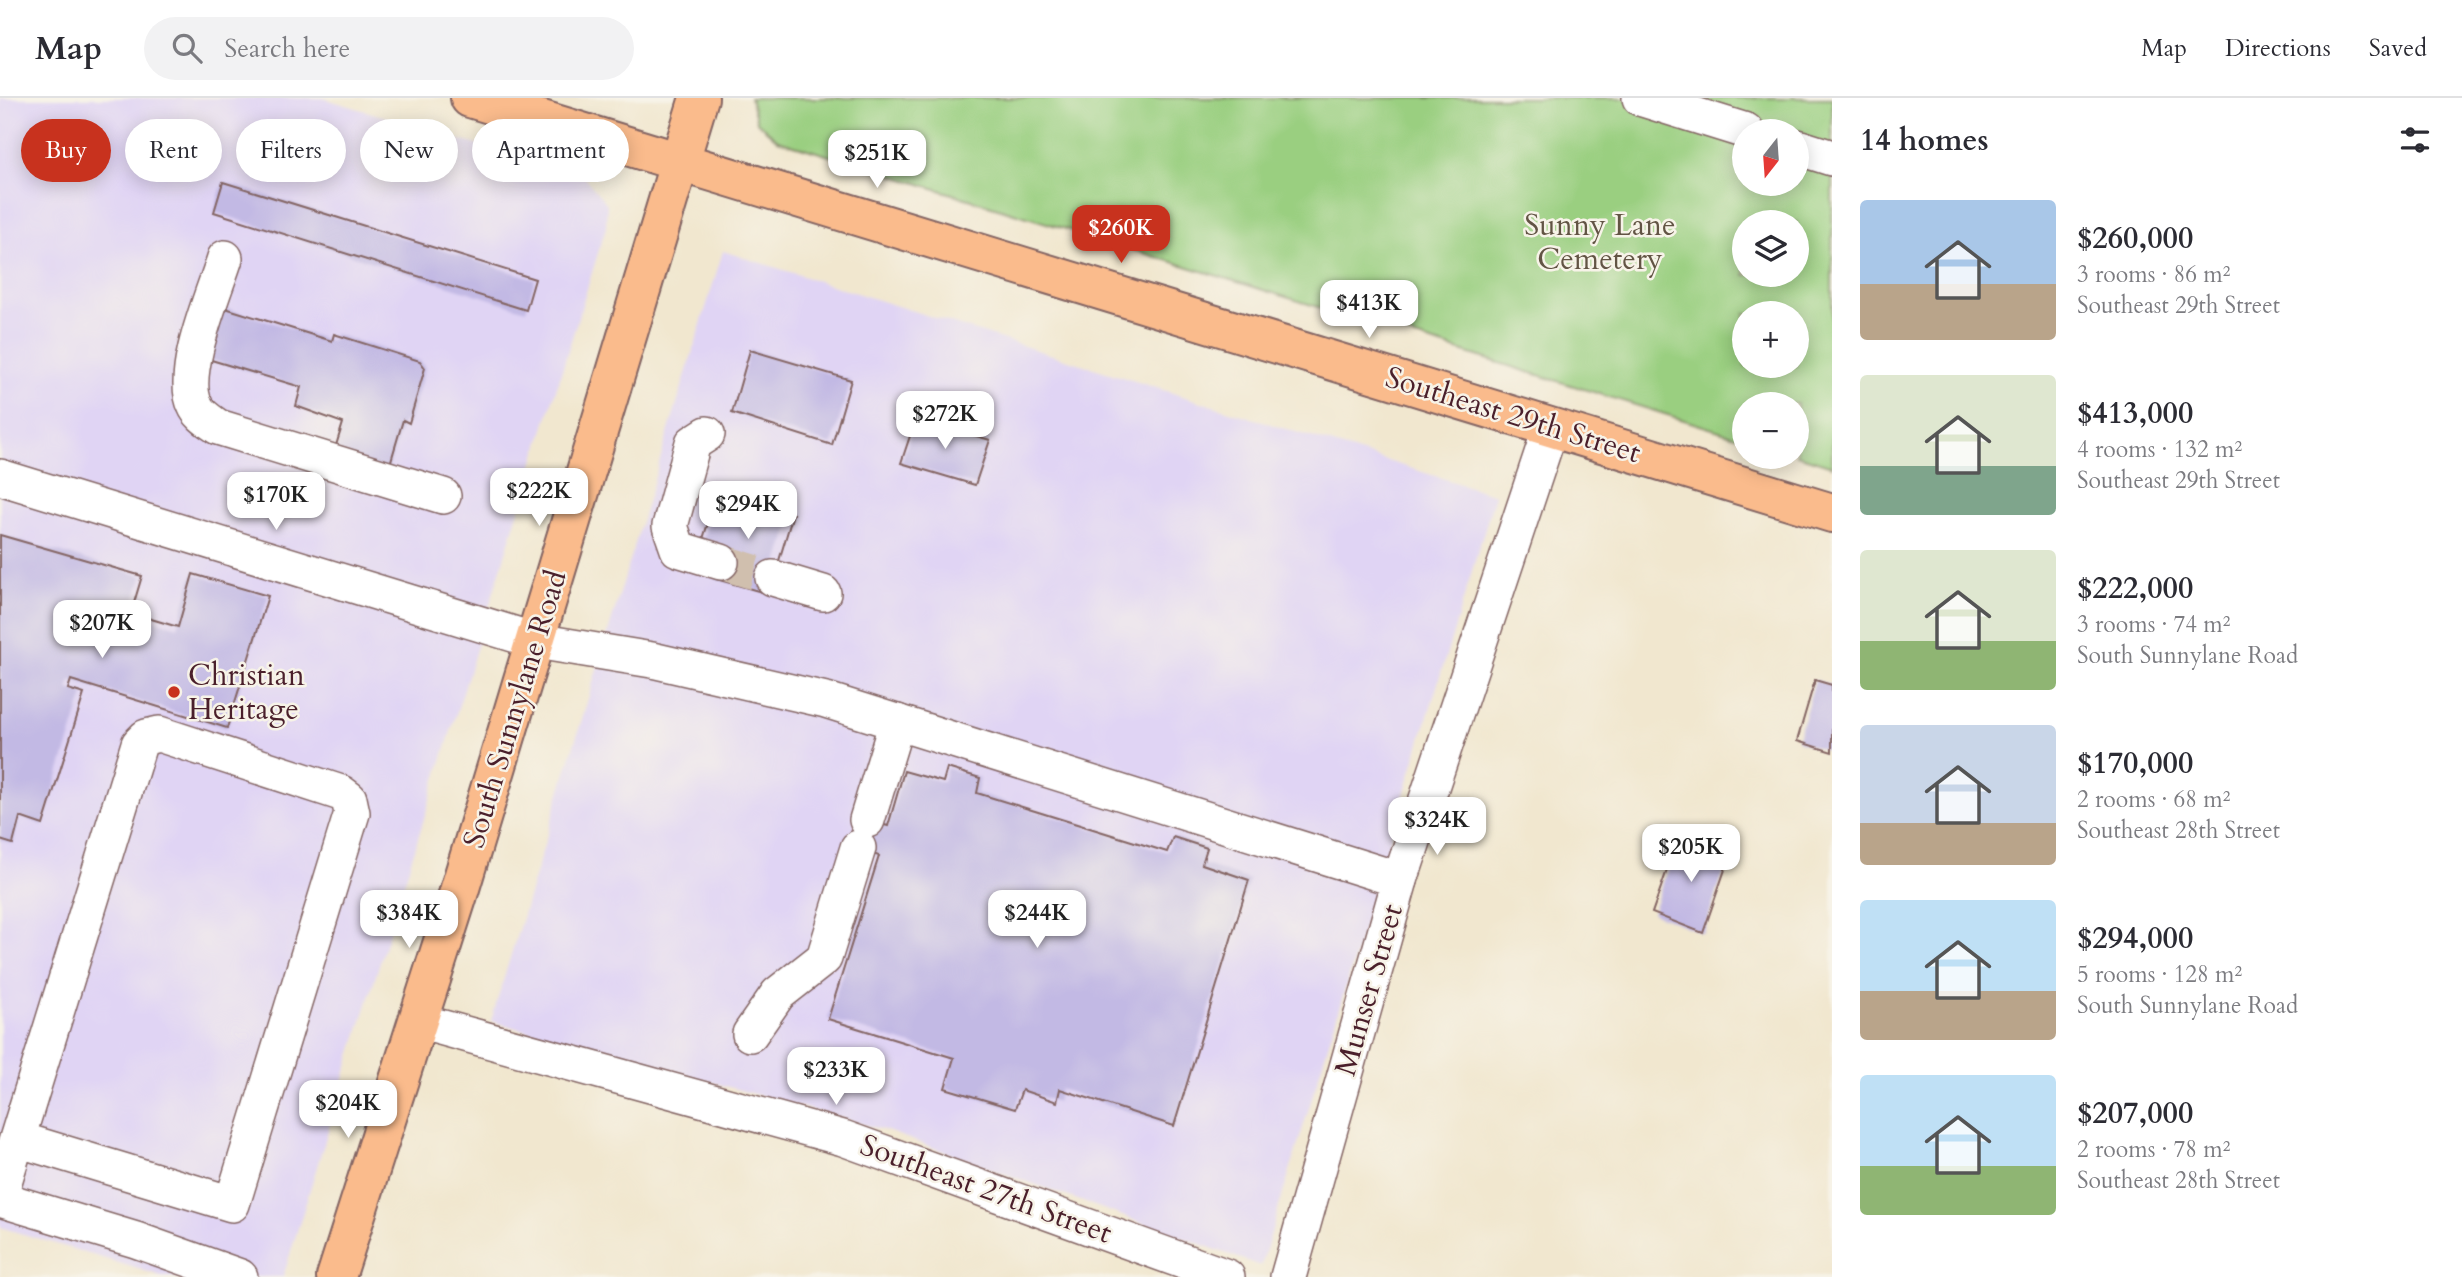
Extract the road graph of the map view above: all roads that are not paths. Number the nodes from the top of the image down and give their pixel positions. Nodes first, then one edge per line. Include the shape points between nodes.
1 (470, 98) edge
2 (699, 98) edge
3 (1640, 98) edge
4 (1732, 127) edge
5 (1810, 152) edge
6 (1832, 158) edge
7 (680, 162) junction
8 (225, 258) dead end
9 (1551, 427) junction
10 (707, 434) dead end
11 (0, 477) edge
12 (443, 496) dead end
13 (1832, 513) edge
14 (721, 562) tunnel mouth
15 (774, 578) tunnel mouth
16 (823, 593) dead end
17 (536, 641) junction
18 (897, 722) junction
19 (1400, 880) junction
20 (418, 1021) junction
21 (750, 1034) dead end
22 (17, 1139) junction
23 (0, 1197) edge
24 (240, 1277) edge
25 (336, 1277) edge
26 (1227, 1277) edge
27 (1288, 1277) edge

1 - 7 main road, Southeast 29th Street
2 - 7 main road, South Sunnylane Road
3 - 4 street
5 - 6 street
7 - 9 main road, Southeast 29th Street
7 - 17 main road, South Sunnylane Road
8 - 12 street via 189,383 195,406 204,417 218,427
9 - 13 main road, Southeast 29th Street
9 - 19 street, Munser Street
10 - 14 street via 693,443 670,526 678,549
11 - 17 street
15 - 16 street
17 - 18 street via 700,671 826,700
17 - 20 main road, South Sunnylane Road
18 - 19 street
18 - 21 street via 824,958 778,994
19 - 27 street, Munser Street
20 - 25 main road, South Sunnylane Road
20 - 26 street, Southeast 27th Street via 843,1138
22 - 22 street via 139,744 159,734 349,799 352,813 232,1203
22 - 23 street
23 - 24 street

